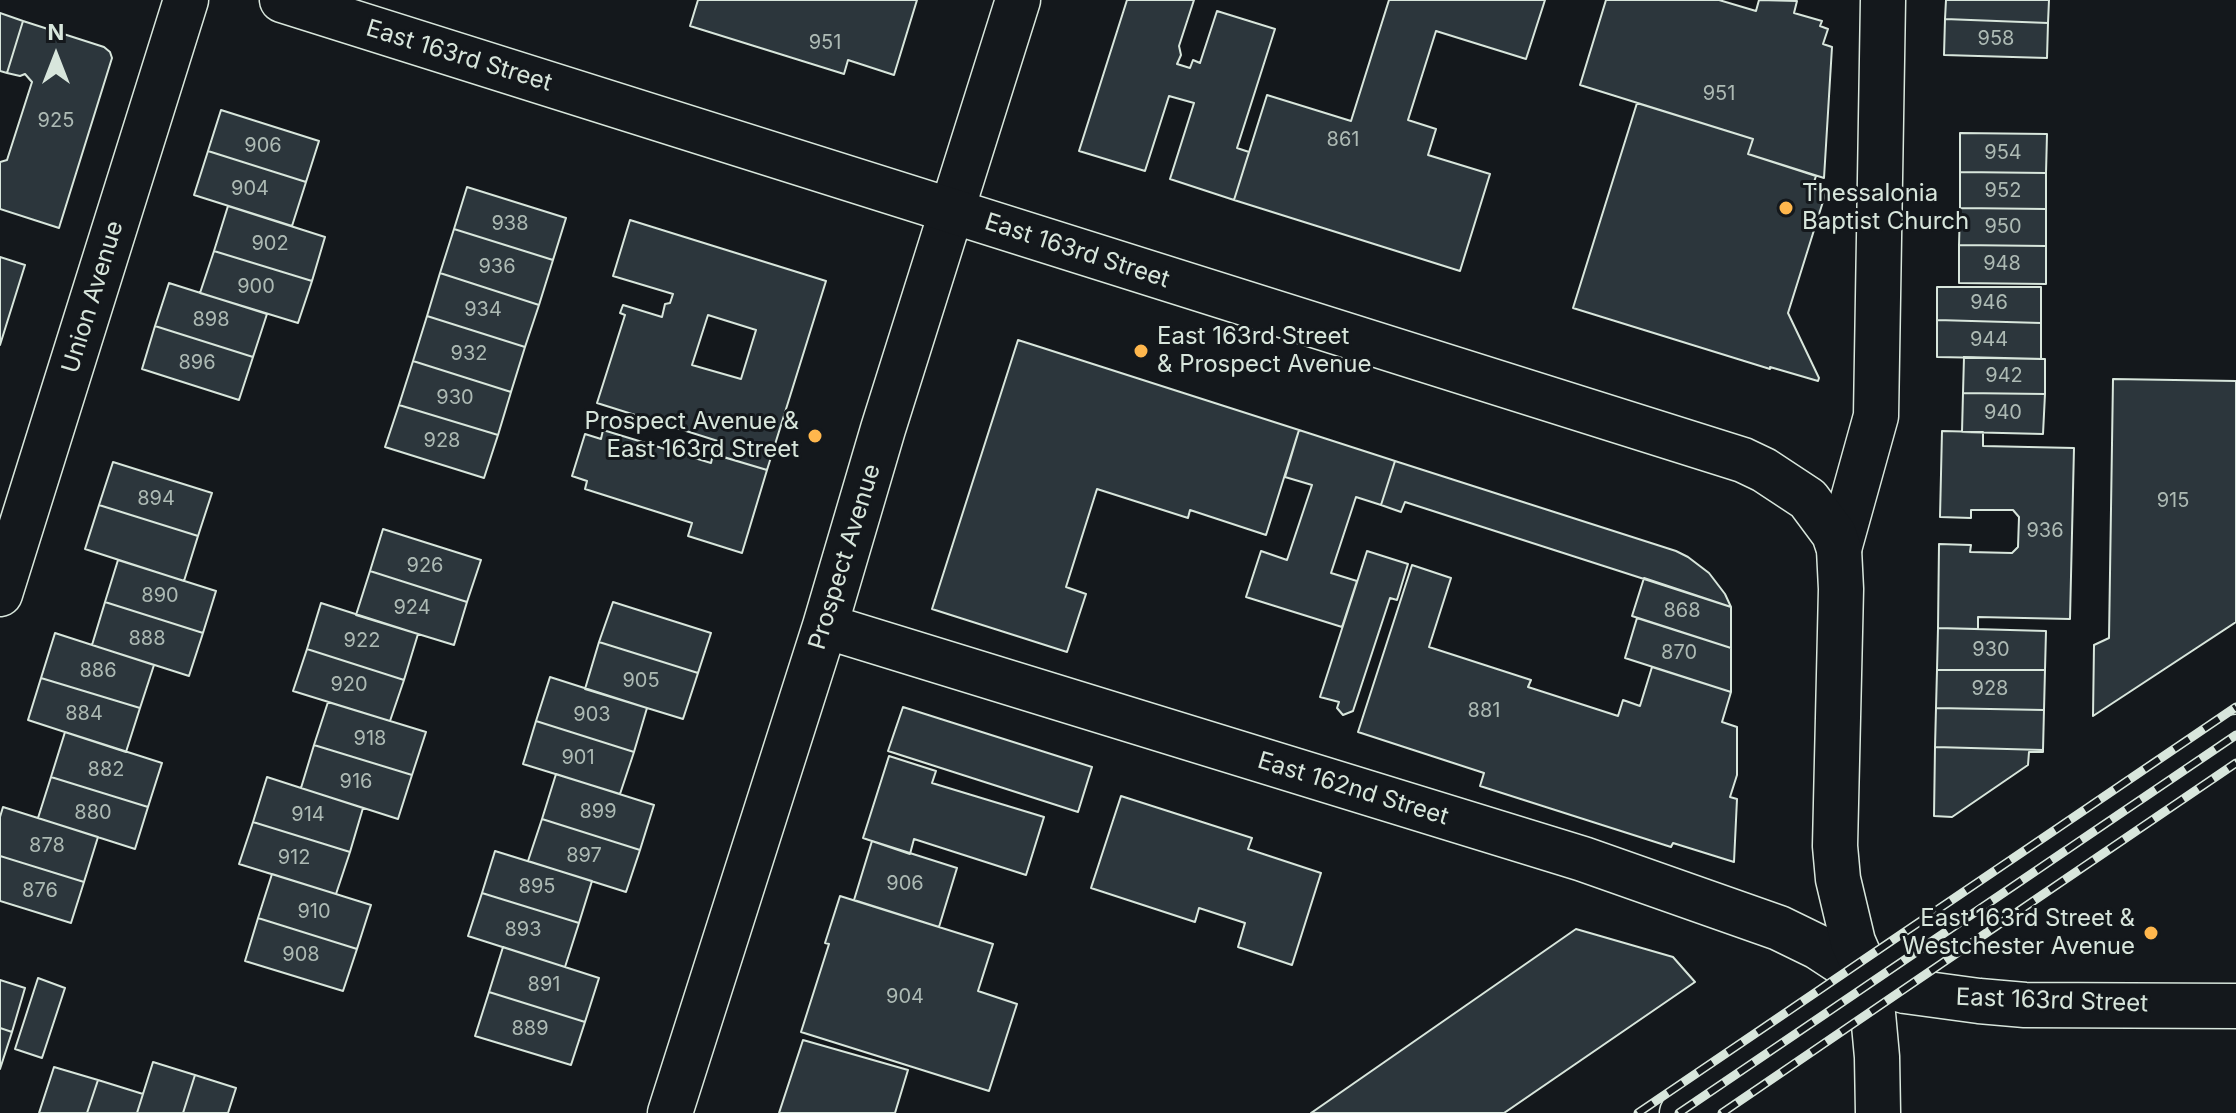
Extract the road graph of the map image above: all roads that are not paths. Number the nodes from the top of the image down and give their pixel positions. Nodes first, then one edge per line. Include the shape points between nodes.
1 (186, 0) edge
2 (282, 0) edge
3 (1018, 0) edge
4 (1883, 0) edge
5 (951, 211) junction
6 (1839, 549) junction
7 (0, 594) edge
8 (825, 626) junction
9 (2236, 737) edge
10 (1870, 981) junction
11 (2236, 1006) edge
12 (670, 1113) edge
13 (1682, 1113) edge
14 (1878, 1113) edge

1 - 7 street, Union Avenue
2 - 5 street, East 163rd Street
3 - 5 street, Prospect Avenue
4 - 6 street via 1876,416
5 - 6 street, East 163rd Street via 1743,460 1808,499
5 - 8 street, Prospect Avenue
6 - 10 street via 1835,846 1844,910
8 - 10 street, East 162nd Street via 1583,859 1779,928
8 - 12 street, Prospect Avenue
9 - 10 street
10 - 11 street, East 163rd Street via 1905,991 2025,1005
10 - 13 street
10 - 14 street

